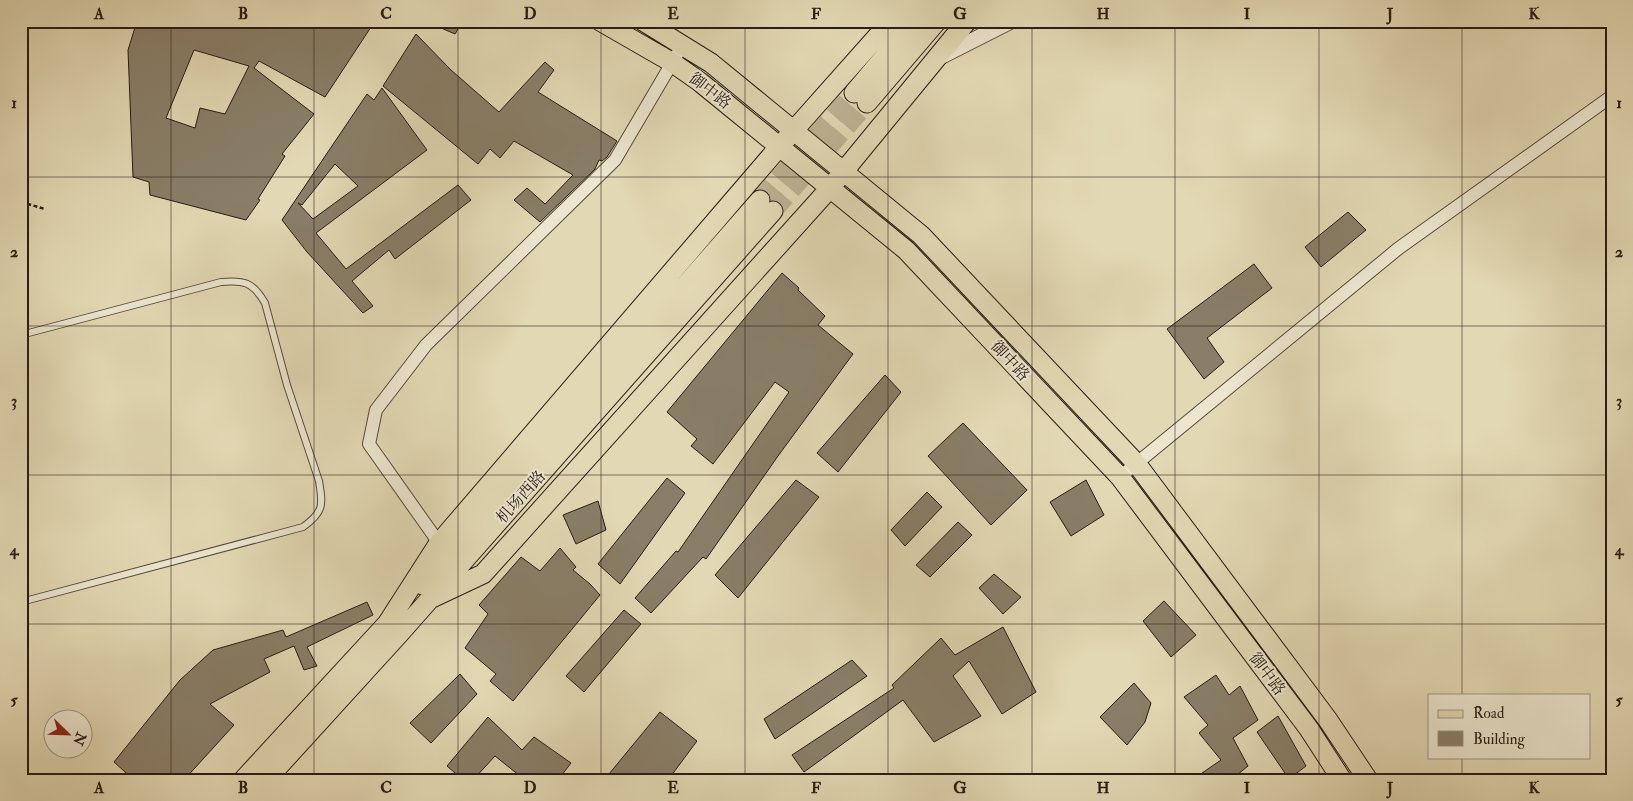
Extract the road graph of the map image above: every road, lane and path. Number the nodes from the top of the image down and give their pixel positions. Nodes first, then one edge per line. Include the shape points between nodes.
1 (600, 21) edge
2 (643, 21) edge
3 (891, 21) edge
4 (915, 21) edge
5 (937, 21) edge
6 (967, 21) edge
7 (1011, 21) edge
8 (682, 46) junction
9 (936, 59) junction
10 (672, 64) junction
11 (1612, 96) edge
12 (793, 131) junction
13 (779, 146) junction
14 (844, 172) junction
15 (830, 188) junction
16 (21, 202) edge
17 (45, 209) dead end
18 (21, 335) edge
19 (1136, 463) junction
20 (1120, 477) junction
21 (439, 543) junction
22 (432, 598) junction
23 (21, 602) edge
24 (387, 624) junction
25 (243, 780) edge
26 (266, 780) edge
27 (1342, 780) edge
28 (1368, 780) edge

1 - 10 main road, 御中路
2 - 8 main road, 御中路
3 - 12 main road
4 - 5 main road via 861,98
6 - 9 main road
7 - 9 street
8 - 10 street
8 - 12 main road, 御中路 via 711,63
9 - 14 main road
10 - 13 main road, 御中路 via 700,82
10 - 21 street via 615,160 426,345 376,410 370,444
11 - 19 street via 1399,248
12 - 13 main road
12 - 14 main road, 御中路
13 - 15 main road, 御中路
13 - 21 main road
14 - 15 main road
14 - 19 main road, 御中路 via 921,235
15 - 20 main road, 御中路 via 906,250
15 - 22 main road via 483,574
16 - 17 path
18 - 23 lane via 221,282 237,280 249,284 265,303 321,496 321,507 316,517 303,527
19 - 20 street
19 - 28 main road, 御中路 via 1328,720
20 - 27 main road, 御中路 via 1309,729
21 - 24 main road
22 - 24 main road, 机场西路 via 766,206
22 - 26 main road, 机场西路
24 - 25 main road

